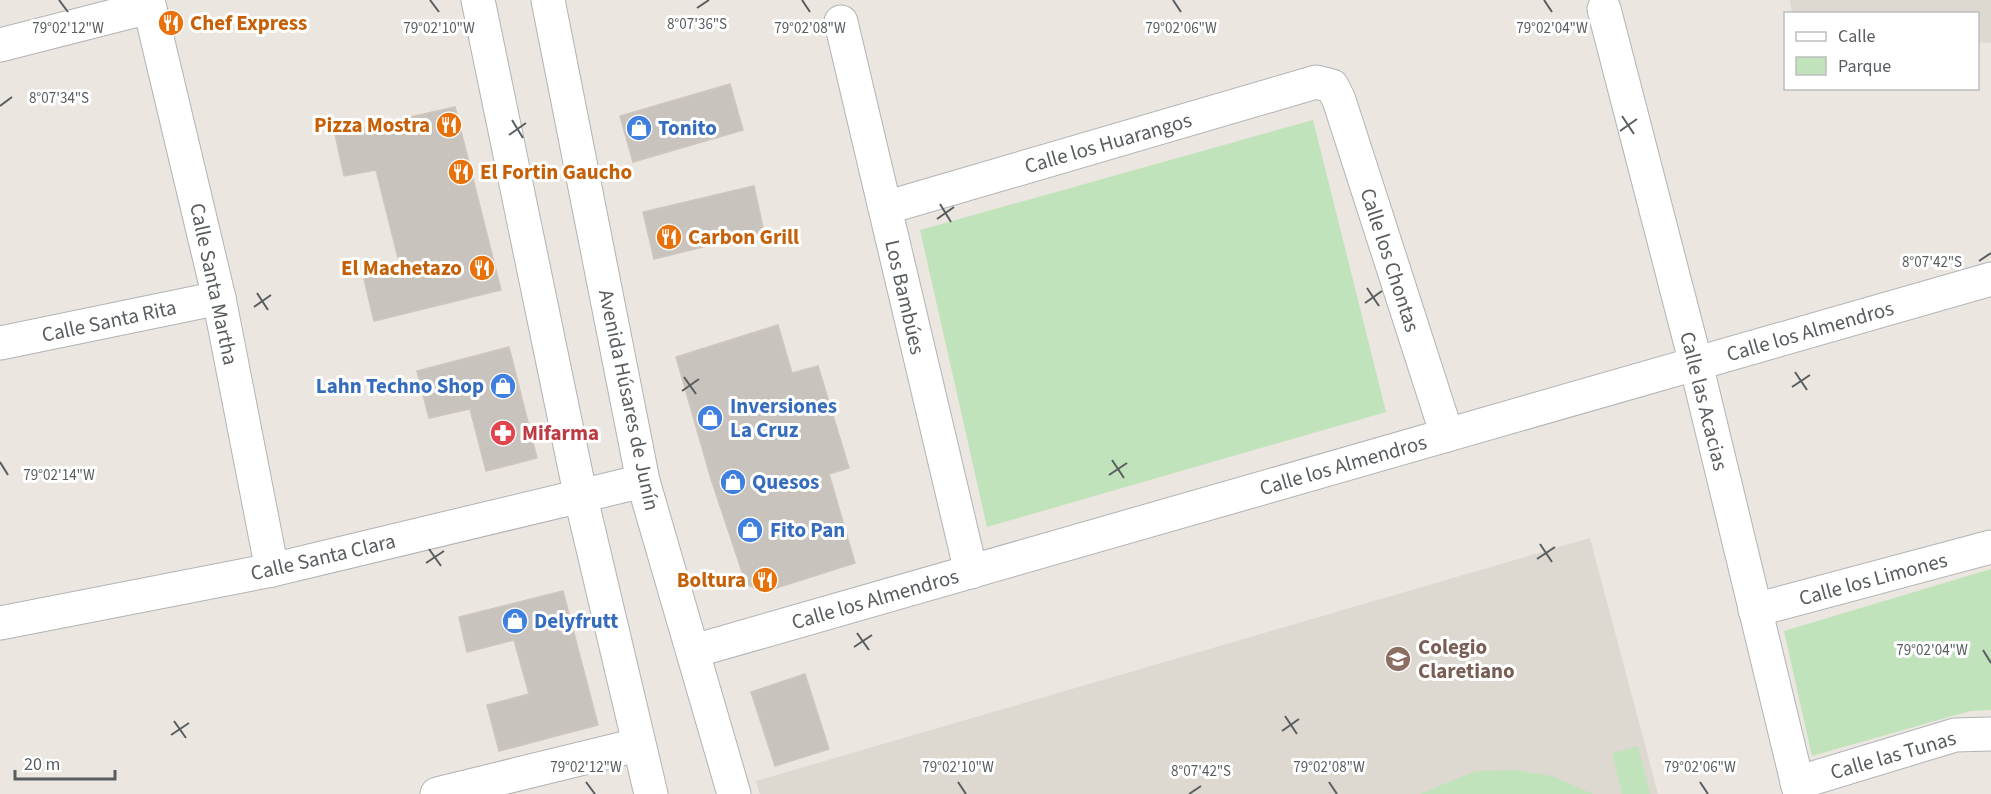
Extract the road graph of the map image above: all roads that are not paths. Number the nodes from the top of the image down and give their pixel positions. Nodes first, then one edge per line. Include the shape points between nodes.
1 (478, 0) edge
2 (548, 0) edge
3 (148, 3) edge
4 (1604, 9) dead end
5 (841, 21) dead end
6 (0, 45) edge
7 (1332, 86) joint
8 (885, 208) junction
9 (1991, 279) edge
10 (219, 298) junction
11 (0, 343) edge
12 (1696, 364) junction
13 (1447, 435) junction
14 (644, 481) junction
15 (581, 498) junction
16 (1991, 547) edge
17 (272, 570) junction
18 (971, 572) junction
19 (1755, 610) junction
20 (0, 623) edge
21 (694, 651) junction
22 (1991, 734) edge
23 (637, 745) junction
24 (1799, 788) edge
25 (437, 794) edge
26 (651, 794) edge
27 (734, 794) edge

1 - 15 street
2 - 14 street, Avenida Húsares de Junín
3 - 6 street
3 - 10 street, Calle Santa Martha
4 - 12 street, Calle las Acacias
5 - 8 street, Los Bambúes
7 - 8 street, Calle los Huarangos via 1316,82
7 - 13 street, Calle los Chontas
8 - 18 street, Los Bambúes
9 - 12 street, Calle los Almendros
10 - 11 street, Calle Santa Rita
10 - 17 street, Calle Santa Martha
12 - 13 street, Calle los Almendros
12 - 19 street, Calle las Acacias
13 - 18 street, Calle los Almendros
14 - 15 street, Calle Santa Clara
14 - 21 street, Avenida Húsares de Junín
15 - 17 street, Calle Santa Clara
15 - 23 street
16 - 19 street, Calle los Limones
17 - 20 street, Calle Santa Clara
18 - 21 street, Calle los Almendros
19 - 24 street, Calle las Acacias
21 - 27 street, Avenida Húsares de Junín
22 - 24 street, Calle las Tunas via 1955,735
23 - 25 street
23 - 26 street

